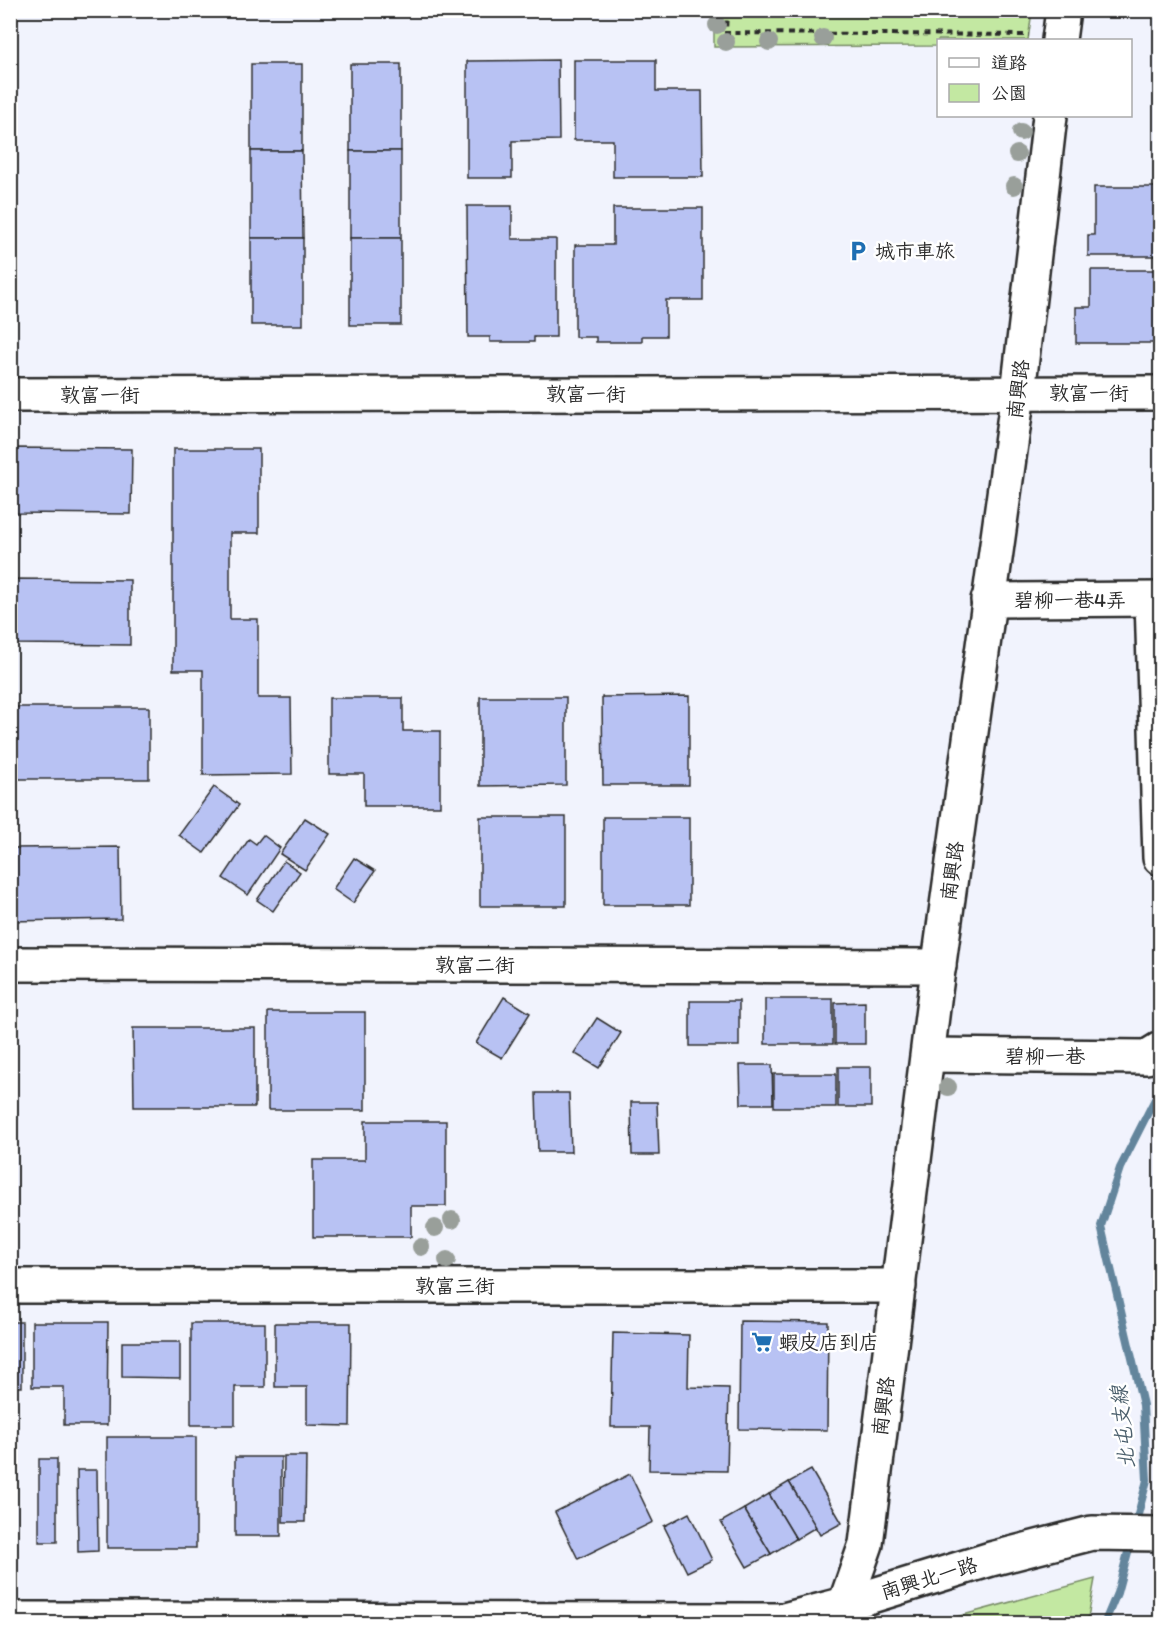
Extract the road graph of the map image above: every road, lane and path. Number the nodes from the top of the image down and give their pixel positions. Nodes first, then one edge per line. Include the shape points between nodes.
1 (727, 10) edge
2 (1063, 10) edge
3 (1049, 38) edge
4 (1050, 117) edge
5 (1018, 393) junction
6 (1161, 393) edge
7 (10, 395) edge
8 (1156, 599) edge
9 (988, 600) junction
10 (1161, 858) edge
11 (10, 964) edge
12 (939, 966) junction
13 (1161, 1049) edge
14 (929, 1055) junction
15 (10, 1286) edge
16 (899, 1286) junction
17 (1161, 1534) edge
18 (851, 1617) edge
19 (10, 1619) edge

1 - 3 path via 726,33
2 - 3 street
4 - 5 street, 南興路
5 - 6 street, 敦富一街
5 - 7 street, 敦富一街
5 - 9 street, 南興路
8 - 9 street, 碧柳一巷4弄
8 - 10 street, 碧柳一巷4弄
9 - 12 street, 南興路
11 - 12 street, 敦富二街
12 - 14 street, 南興路
13 - 14 street, 碧柳一巷 via 1147,1057
14 - 16 street, 南興路
15 - 16 street, 敦富三街
16 - 18 street, 南興路 via 866,1544
17 - 18 street, 南興北一路 via 1092,1533 991,1559
18 - 19 street, 南興北一路

